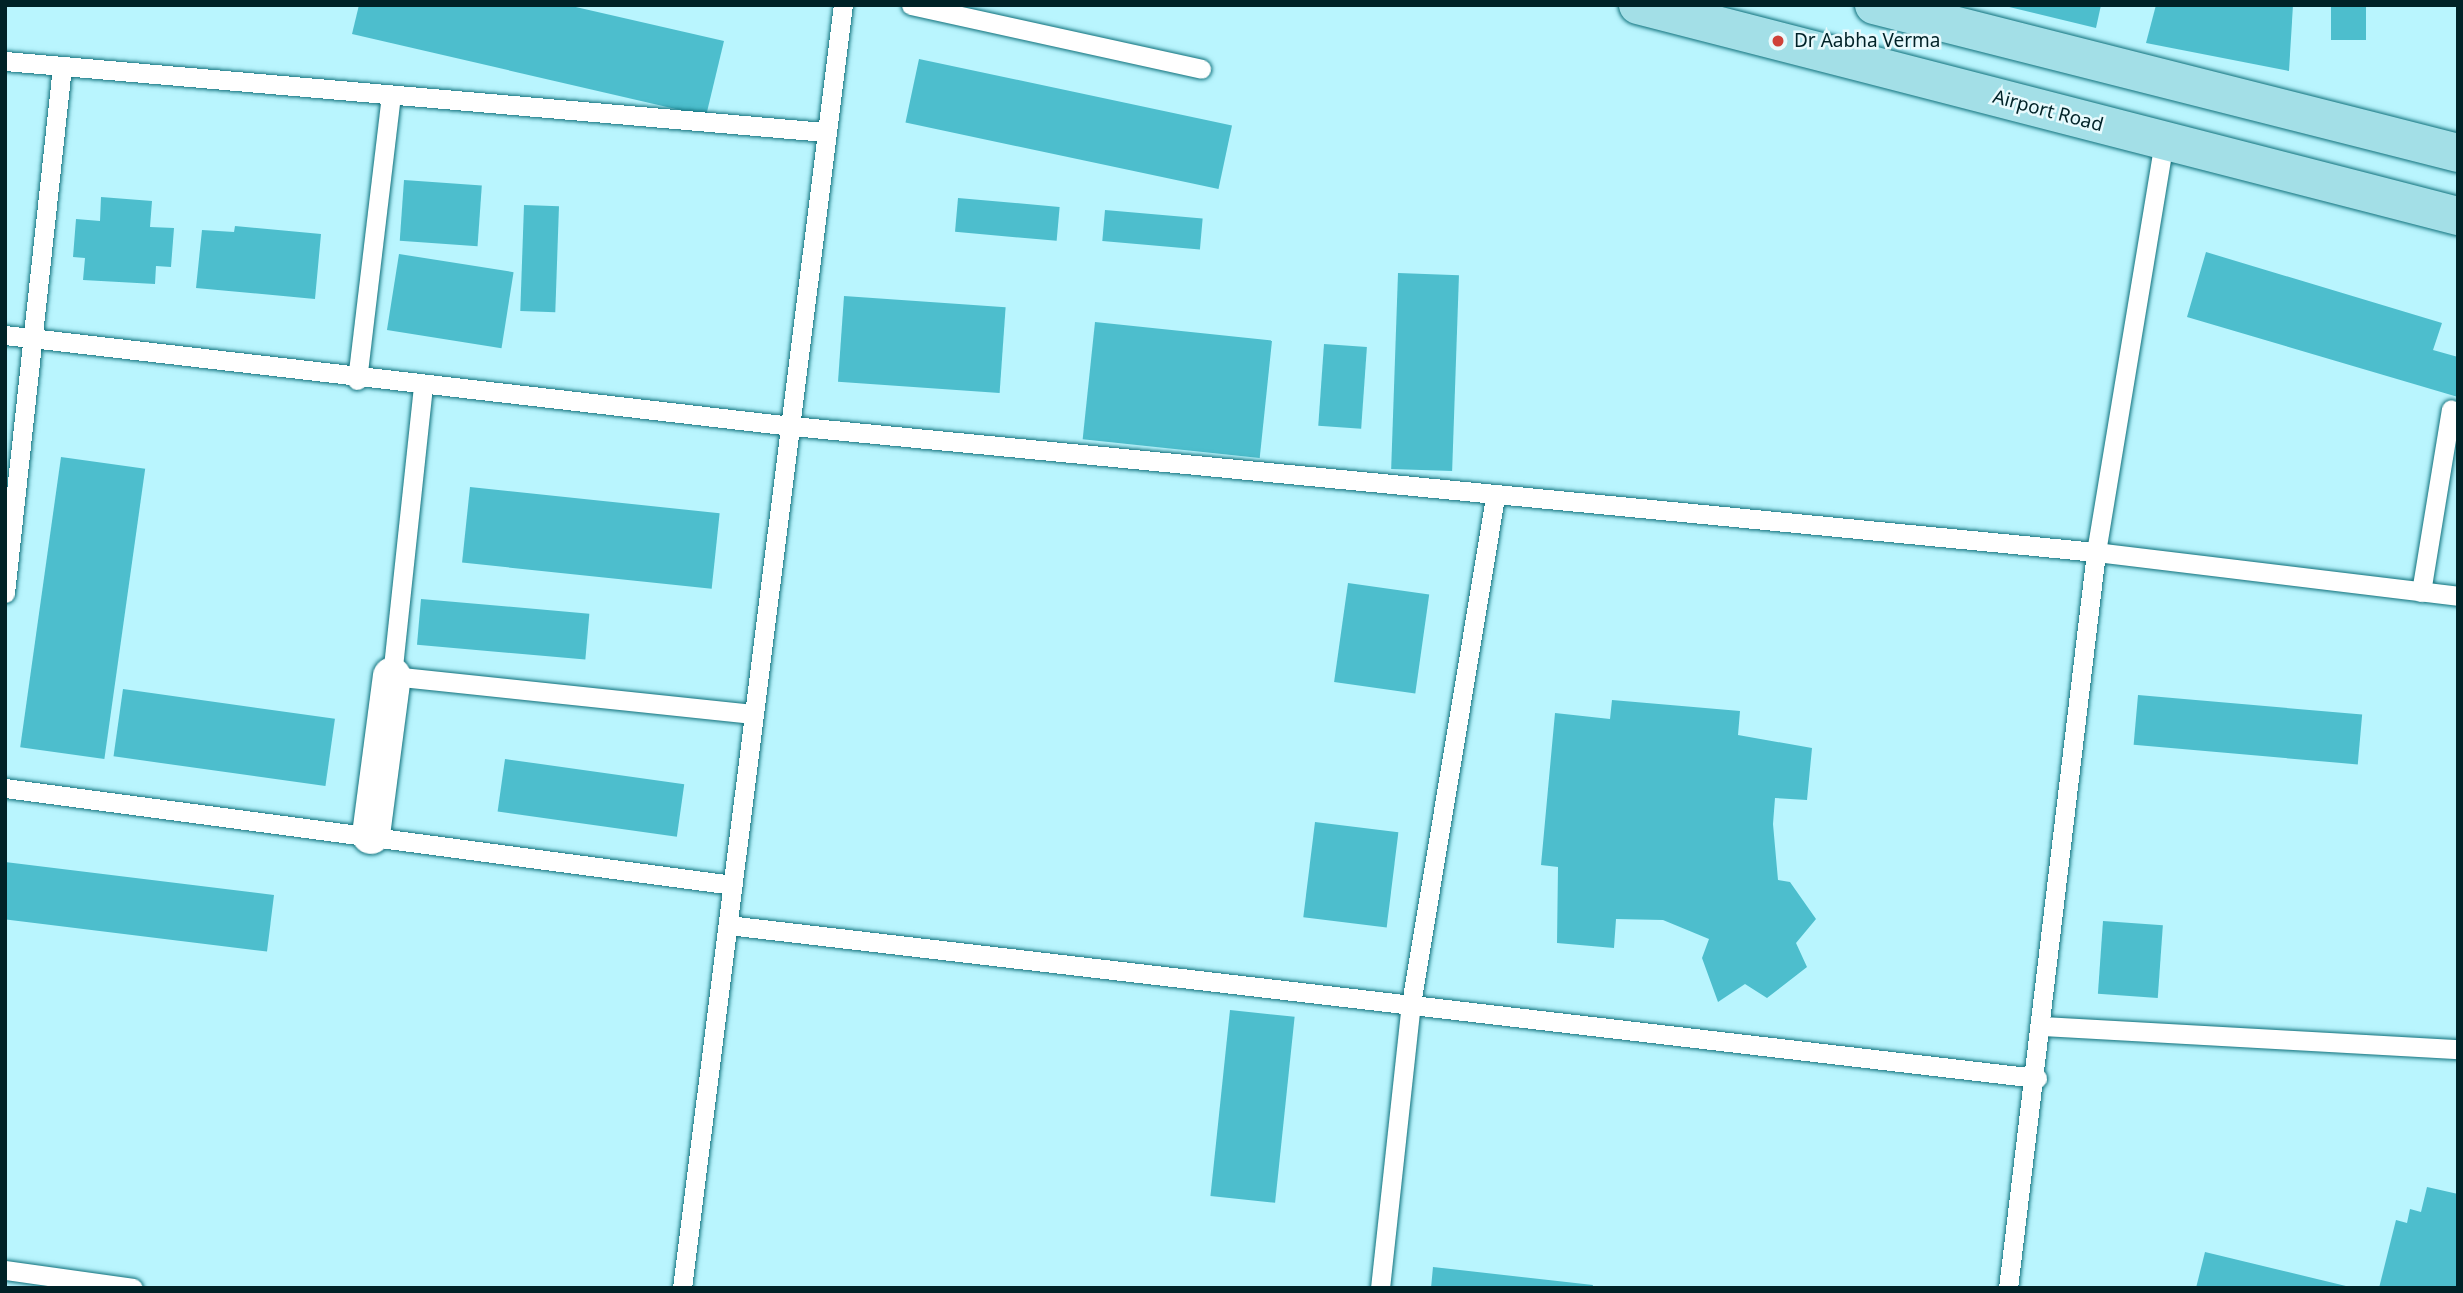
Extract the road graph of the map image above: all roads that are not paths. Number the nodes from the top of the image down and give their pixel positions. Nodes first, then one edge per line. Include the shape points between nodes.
1 (843, 5) edge
2 (911, 5) edge
3 (1638, 5) edge
4 (1874, 5) edge
5 (1930, 12) edge
6 (5, 61) edge
7 (62, 67) junction
8 (1201, 69) dead end
9 (391, 95) junction
10 (825, 132) junction
11 (2164, 141) junction
12 (2458, 153) edge
13 (2458, 216) edge
14 (5, 335) edge
15 (38, 338) junction
16 (357, 380) junction
17 (423, 386) junction
18 (2451, 409) dead end
19 (792, 426) junction
20 (1495, 497) junction
21 (2096, 552) junction
22 (2421, 592) junction
23 (5, 593) edge
24 (2458, 596) edge
25 (392, 676) junction
26 (753, 714) junction
27 (5, 788) edge
28 (371, 835) junction
29 (733, 885) junction
30 (728, 925) junction
31 (1411, 1004) junction
32 (2043, 1026) junction
33 (2458, 1049) edge
34 (2037, 1078) junction
35 (5, 1270) edge
36 (133, 1288) edge
37 (682, 1288) edge
38 (1380, 1288) edge
39 (2008, 1288) edge

1 - 10 lane
2 - 8 lane
3 - 11 main road, Airport Road
4 - 5 main road
5 - 12 main road
6 - 7 lane
7 - 9 lane
7 - 15 lane
9 - 10 lane
9 - 16 lane
10 - 19 lane
11 - 13 main road, Airport Road
11 - 21 lane
14 - 15 lane
15 - 16 lane
15 - 23 lane
16 - 17 lane
17 - 19 lane
17 - 25 lane
18 - 22 lane
19 - 20 lane
19 - 26 lane
20 - 21 lane
20 - 31 lane
21 - 22 lane
21 - 32 lane
22 - 24 lane
25 - 26 lane
25 - 28 street
26 - 29 lane
27 - 28 lane
28 - 29 lane
29 - 30 lane
30 - 31 lane
30 - 37 lane
31 - 34 lane
31 - 38 lane
32 - 33 lane
32 - 34 lane
34 - 39 lane
35 - 36 lane

